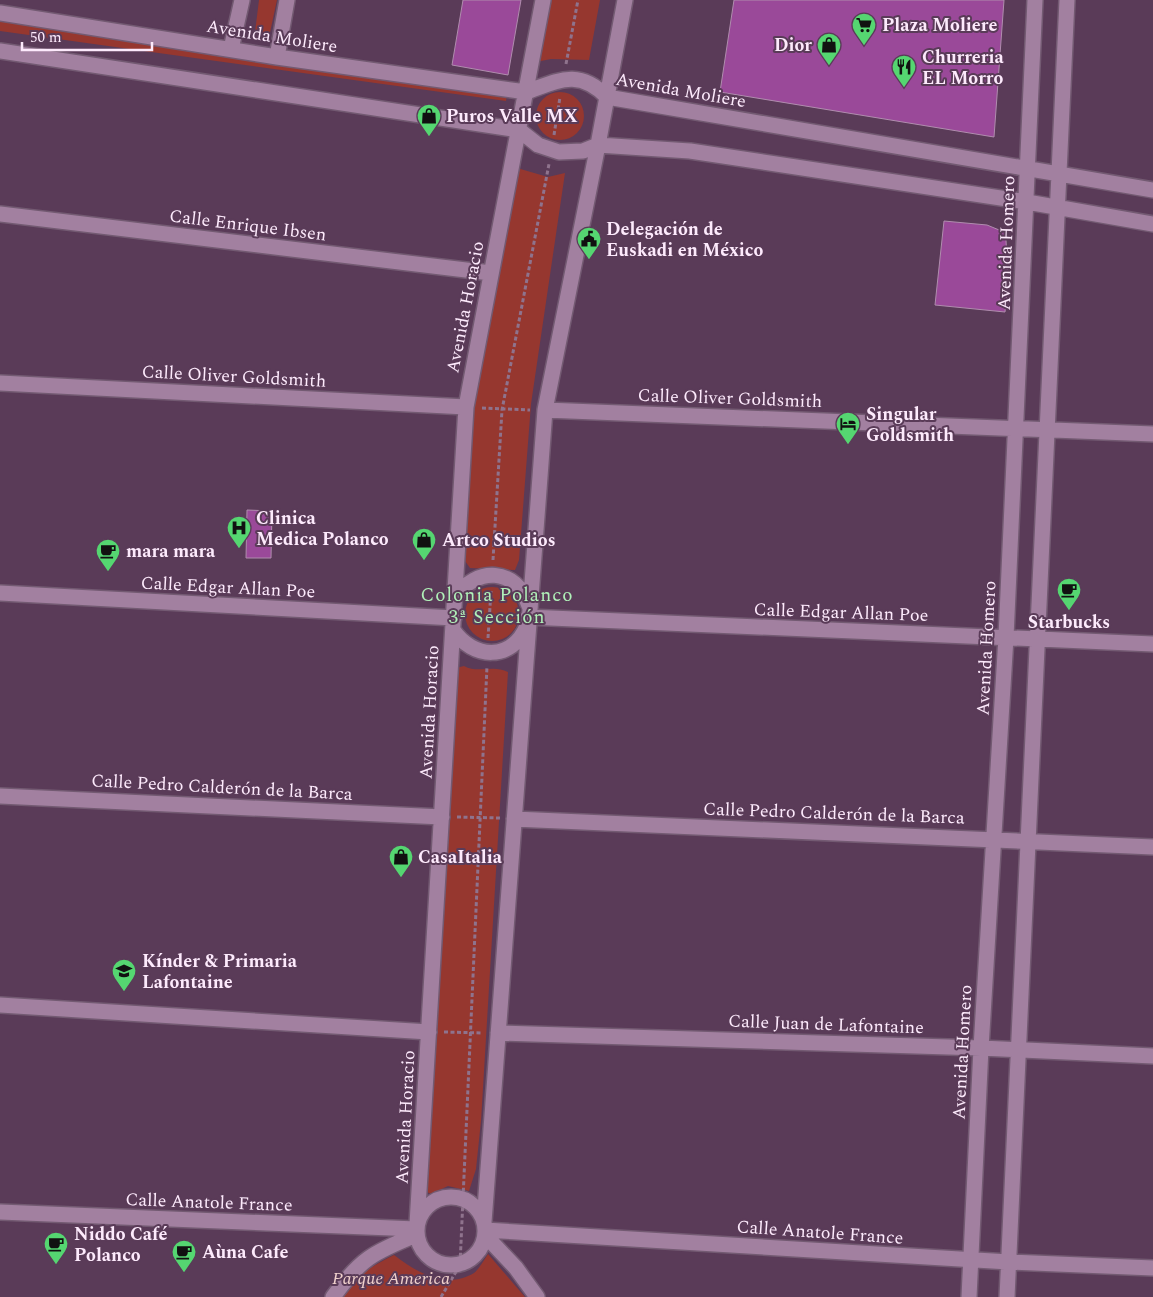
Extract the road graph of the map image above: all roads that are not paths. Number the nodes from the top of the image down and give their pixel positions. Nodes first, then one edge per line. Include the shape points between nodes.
1 (242, 0) edge
2 (287, 0) edge
3 (543, 0) edge
4 (625, 0) edge
5 (1035, 0) edge
6 (1067, 0) edge
7 (0, 13) edge
8 (231, 49) junction
9 (0, 51) edge
10 (277, 57) junction
11 (526, 92) junction
12 (607, 97) junction
13 (518, 130) junction
14 (598, 145) junction
15 (1028, 168) junction
16 (1059, 174) junction
17 (1153, 190) edge
18 (1026, 202) junction
19 (1058, 208) junction
20 (0, 214) edge
21 (1153, 224) edge
22 (490, 273) junction
23 (0, 384) edge
24 (466, 407) junction
25 (545, 410) junction
26 (1017, 427) junction
27 (1047, 428) junction
28 (1153, 434) edge
29 (0, 593) edge
30 (455, 598) junction
31 (528, 617) junction
32 (453, 624) junction
33 (1006, 637) junction
34 (1038, 639) junction
35 (1153, 644) edge
36 (0, 796) edge
37 (442, 817) junction
38 (514, 818) junction
39 (994, 839) junction
40 (1028, 841) junction
41 (1153, 847) edge
42 (0, 1005) edge
43 (429, 1032) junction
44 (498, 1033) junction
45 (981, 1048) junction
46 (1019, 1050) junction
47 (1153, 1056) edge
48 (0, 1212) edge
49 (417, 1229) junction
50 (485, 1229) junction
51 (971, 1260) junction
52 (1009, 1262) junction
53 (1153, 1268) edge
54 (333, 1297) edge
55 (537, 1297) edge
56 (969, 1297) edge
57 (1008, 1297) edge

1 - 8 street
2 - 10 street
3 - 11 street, Avenida Horacio
4 - 12 street
5 - 15 street, Avenida Homero
6 - 16 street
7 - 8 street, Avenida Moliere
8 - 10 street, Avenida Moliere
9 - 13 street
10 - 11 street, Avenida Moliere
11 - 12 street, Avenida Moliere via 563,79 586,83
11 - 13 street, Avenida Horacio
12 - 14 street
12 - 15 street, Avenida Moliere
13 - 14 street via 551,151 575,153
13 - 22 street, Avenida Horacio
14 - 18 street via 690,152
14 - 25 street
15 - 16 street, Avenida Moliere
15 - 18 street, Avenida Homero
16 - 17 street, Avenida Moliere
16 - 19 street
18 - 19 street
18 - 26 street, Avenida Homero
19 - 21 street
19 - 27 street
20 - 22 street, Calle Enrique Ibsen
22 - 24 street, Avenida Horacio
23 - 24 street, Calle Oliver Goldsmith
24 - 30 street, Avenida Horacio
25 - 26 street, Calle Oliver Goldsmith
25 - 31 street
26 - 27 street, Calle Oliver Goldsmith
26 - 33 street, Avenida Homero
27 - 28 street, Calle Oliver Goldsmith
27 - 34 street
29 - 32 street, Calle Edgar Allan Poe
30 - 31 street via 474,579 492,575 513,582 523,593
30 - 32 street, Avenida Horacio
31 - 32 street via 522,636 508,648 487,653 471,648
31 - 33 street, Calle Edgar Allan Poe
31 - 38 street
32 - 37 street, Avenida Horacio
33 - 34 street, Calle Edgar Allan Poe
33 - 39 street, Avenida Homero
34 - 35 street, Calle Edgar Allan Poe
34 - 40 street
36 - 37 street, Calle Pedro Calderón de la Barca
37 - 43 street, Avenida Horacio
38 - 39 street, Calle Pedro Calderón de la Barca
38 - 44 street
39 - 40 street, Calle Pedro Calderón de la Barca
39 - 45 street, Avenida Homero
40 - 41 street, Calle Pedro Calderón de la Barca
40 - 46 street
42 - 43 street
43 - 49 street, Avenida Horacio
44 - 45 street, Calle Juan de Lafontaine
44 - 50 street
45 - 46 street, Calle Juan de Lafontaine
45 - 51 street, Avenida Homero
46 - 47 street, Calle Juan de Lafontaine
46 - 52 street
48 - 49 street, Calle Anatole France
49 - 50 street via 427,1206 445,1197 464,1200 477,1209
49 - 50 street via 419,1244 432,1260 440,1264 460,1264 477,1254
49 - 54 street via 360,1263
50 - 51 street, Calle Anatole France
50 - 55 street
51 - 52 street, Calle Anatole France
51 - 56 street, Avenida Homero
52 - 53 street, Calle Anatole France
52 - 57 street

